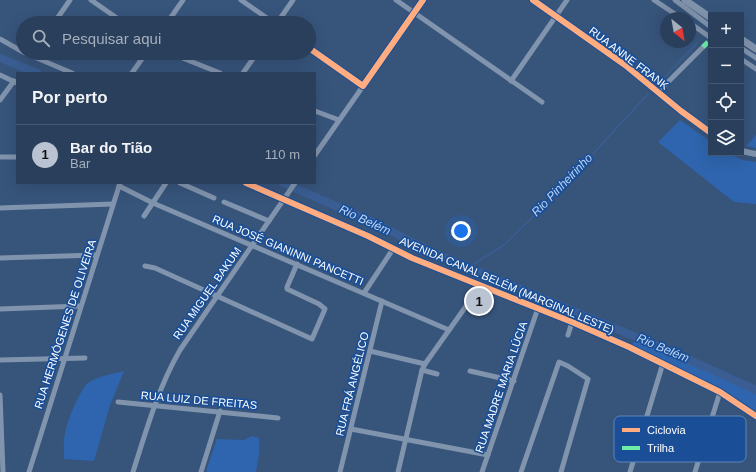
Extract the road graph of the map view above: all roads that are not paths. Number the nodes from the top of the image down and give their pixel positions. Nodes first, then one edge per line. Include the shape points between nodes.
1 (70, 0) edge
2 (92, 0) edge
3 (183, 0) edge
4 (241, 0) edge
5 (293, 0) edge
6 (396, 0) edge
7 (423, 0) edge
8 (533, 0) edge
9 (568, 0) edge
10 (654, 0) edge
11 (675, 0) edge
12 (687, 1) edge
13 (672, 12) edge
14 (692, 12) edge
15 (694, 12) edge
16 (414, 13) junction
17 (696, 15) edge
18 (59, 16) edge
19 (114, 16) edge
20 (172, 16) edge
21 (264, 16) edge
22 (282, 16) edge
23 (556, 16) junction
24 (708, 21) edge
25 (708, 22) edge
26 (696, 28) edge
27 (708, 36) edge
28 (0, 39) edge
29 (744, 41) edge
30 (703, 47) dead end
31 (16, 48) edge
32 (756, 48) edge
33 (744, 50) edge
34 (316, 53) edge
35 (756, 58) edge
36 (45, 60) edge
37 (141, 60) edge
38 (188, 60) edge
39 (252, 60) edge
40 (744, 61) edge
41 (756, 69) edge
42 (70, 72) edge
43 (133, 72) edge
44 (218, 72) edge
45 (244, 72) edge
46 (0, 75) edge
47 (512, 81) junction
48 (15, 82) edge
49 (363, 86) junction
50 (658, 92) junction
51 (0, 100) edge
52 (542, 102) dead end
53 (316, 111) edge
54 (339, 120) junction
55 (708, 131) edge
56 (744, 152) edge
57 (316, 154) edge
58 (756, 154) edge
59 (16, 157) edge
60 (0, 158) edge
61 (120, 184) edge
62 (165, 184) edge
63 (182, 184) edge
64 (249, 184) edge
65 (294, 184) edge
66 (214, 198) dead end
67 (285, 198) junction
68 (153, 202) junction
69 (224, 202) dead end
70 (114, 204) junction
71 (0, 208) edge
72 (144, 216) dead end
73 (269, 221) junction
74 (252, 245) junction
75 (393, 249) junction
76 (97, 255) junction
77 (0, 258) edge
78 (297, 264) junction
79 (145, 266) dead end
80 (481, 285) junction
81 (364, 293) junction
82 (217, 296) junction
83 (382, 301) junction
84 (81, 306) junction
85 (538, 308) junction
86 (0, 309) edge
87 (572, 322) junction
88 (449, 330) junction
89 (568, 334) dead end
90 (370, 351) junction
91 (64, 358) junction
92 (85, 358) dead end
93 (0, 360) edge
94 (663, 363) junction
95 (425, 364) junction
96 (422, 370) junction
97 (470, 371) dead end
98 (437, 374) dead end
99 (514, 381) junction
100 (720, 392) junction
101 (0, 395) edge
102 (118, 402) dead end
103 (154, 406) junction
104 (220, 411) junction
105 (647, 416) edge
106 (713, 416) edge
107 (756, 416) edge
108 (278, 418) dead end
109 (351, 429) junction
110 (406, 439) junction
111 (488, 455) junction
112 (633, 462) edge
113 (697, 462) edge
114 (3, 472) edge
115 (29, 472) edge
116 (133, 472) edge
117 (201, 472) edge
118 (340, 472) edge
119 (398, 472) edge
120 (482, 472) edge
121 (521, 472) edge
122 (561, 472) edge
123 (630, 472) edge
124 (694, 472) edge

1 - 18 street
2 - 19 street
3 - 20 street
4 - 21 street
5 - 22 street
6 - 16 street
7 - 16 street
8 - 23 main road, RUA ANNE FRANK
9 - 23 street
10 - 13 street
11 - 14 street
12 - 15 street
12 - 24 highway
16 - 47 street
16 - 49 street
17 - 25 street
23 - 47 street
23 - 50 main road, RUA ANNE FRANK
26 - 27 street
28 - 31 street
29 - 32 highway
30 - 50 street
33 - 35 street
34 - 49 street
36 - 42 street
37 - 43 street
38 - 44 street
39 - 45 street
40 - 41 street
46 - 48 street
47 - 52 street
48 - 51 street
49 - 54 street
50 - 55 main road, RUA ANNE FRANK
53 - 54 street
54 - 57 street
56 - 58 main road
59 - 60 street
61 - 68 street, RUA JOSÉ GIANINNI PANCETTI
61 - 70 street, RUA HERMÓGENES DE OLIVEIRA
62 - 68 street
63 - 66 street
64 - 67 street, AVENIDA CANAL BELÉM (MARGINAL LESTE)
65 - 67 street, RUA MIGUEL BAKUM
67 - 73 street, RUA MIGUEL BAKUM
67 - 75 street, AVENIDA CANAL BELÉM (MARGINAL LESTE)
68 - 72 street
68 - 74 street, RUA JOSÉ GIANINNI PANCETTI
69 - 73 street
70 - 71 street
70 - 76 street, RUA HERMÓGENES DE OLIVEIRA
73 - 74 street, RUA MIGUEL BAKUM
74 - 78 street, RUA JOSÉ GIANINNI PANCETTI
74 - 82 street, RUA MIGUEL BAKUM
75 - 80 street, AVENIDA CANAL BELÉM (MARGINAL LESTE)
75 - 81 street
76 - 77 street
76 - 84 street, RUA HERMÓGENES DE OLIVEIRA
78 - 81 street, RUA JOSÉ GIANINNI PANCETTI
78 - 82 street via 287,289 325,309 312,339
79 - 82 street via 156,268
80 - 85 street, AVENIDA CANAL BELÉM (MARGINAL LESTE)
80 - 88 street
81 - 83 street, RUA JOSÉ GIANINNI PANCETTI
82 - 103 street, RUA MIGUEL BAKUM via 176,356
83 - 88 street, RUA JOSÉ GIANINNI PANCETTI
83 - 90 street, RUA FRÁ ANGÉLICO
84 - 86 street
84 - 91 street, RUA HERMÓGENES DE OLIVEIRA
85 - 87 street, AVENIDA CANAL BELÉM (MARGINAL LESTE)
85 - 99 street, RUA MADRE MARIA LÚCIA
87 - 89 street
87 - 94 street, AVENIDA CANAL BELÉM (MARGINAL LESTE)
88 - 95 street
90 - 95 street
90 - 109 street, RUA FRÁ ANGÉLICO
91 - 92 street
91 - 93 street
91 - 115 street, RUA HERMÓGENES DE OLIVEIRA
94 - 100 street, AVENIDA CANAL BELÉM (MARGINAL LESTE)
94 - 105 street
95 - 96 street
96 - 98 street
96 - 110 street
97 - 99 street
99 - 111 street, RUA MADRE MARIA LÚCIA
100 - 106 street
100 - 107 street, AVENIDA CANAL BELÉM (MARGINAL LESTE)
101 - 114 street
102 - 103 street, RUA LUIZ DE FREITAS
103 - 104 street, RUA LUIZ DE FREITAS
103 - 116 street, RUA MIGUEL BAKUM
104 - 108 street, RUA LUIZ DE FREITAS
104 - 117 street
109 - 110 street
109 - 118 street, RUA FRÁ ANGÉLICO
110 - 111 street
110 - 119 street
111 - 120 street, RUA MADRE MARIA LÚCIA
112 - 123 street
113 - 124 street
121 - 122 street via 559,362 588,379

